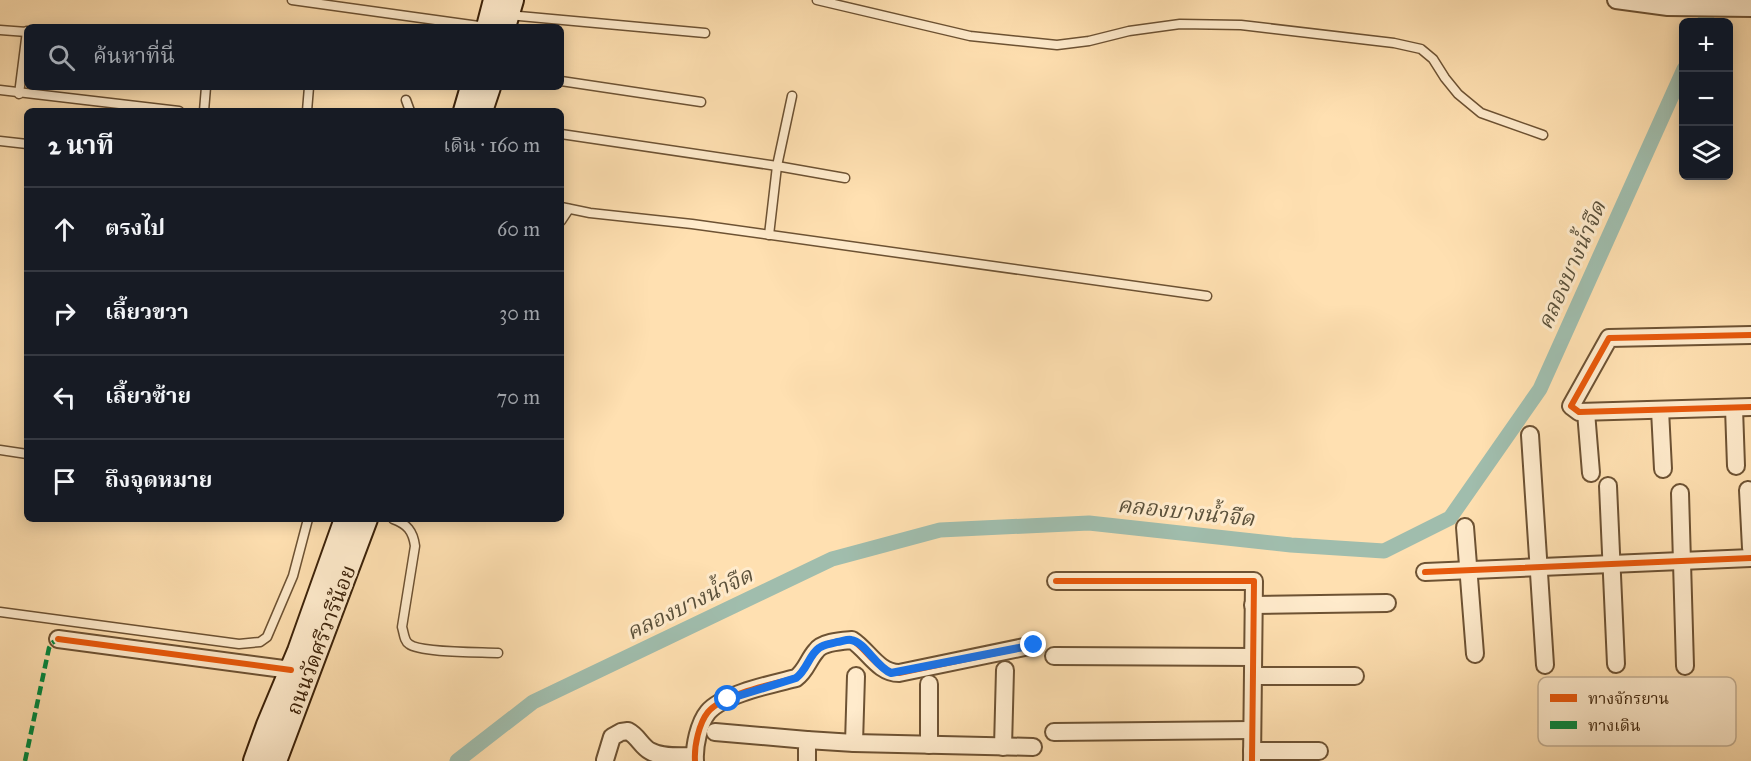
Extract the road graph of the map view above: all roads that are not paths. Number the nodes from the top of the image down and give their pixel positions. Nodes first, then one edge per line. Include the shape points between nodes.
1 (292, 0) edge
2 (817, 0) edge
3 (1616, 0) edge
4 (1751, 8) edge
5 (505, 11) edge
6 (466, 24) edge
7 (491, 24) edge
8 (0, 30) edge
9 (24, 32) edge
10 (705, 33) dead end
11 (24, 55) edge
12 (564, 81) edge
13 (0, 90) edge
14 (206, 90) edge
15 (309, 90) edge
16 (471, 90) edge
17 (488, 90) edge
18 (19, 94) junction
19 (792, 96) dead end
20 (406, 100) dead end
21 (701, 102) dead end
22 (151, 108) edge
23 (204, 108) edge
24 (307, 108) edge
25 (409, 108) edge
26 (466, 108) edge
27 (483, 108) edge
28 (564, 134) edge
29 (1543, 135) dead end
30 (0, 141) edge
31 (24, 144) edge
32 (777, 166) junction
33 (845, 178) dead end
34 (565, 208) edge
35 (769, 235) junction
36 (1207, 296) dead end
37 (1751, 335) edge
38 (1742, 408) edge
39 (1660, 410) junction
40 (1586, 412) junction
41 (1530, 435) dead end
42 (0, 450) edge
43 (24, 454) edge
44 (1736, 466) dead end
45 (1663, 469) dead end
46 (1591, 473) dead end
47 (1608, 486) dead end
48 (1748, 490) dead end
49 (1680, 493) dead end
50 (307, 522) edge
51 (342, 522) edge
52 (365, 522) edge
53 (402, 522) edge
54 (1465, 527) dead end
55 (1751, 548) edge
56 (1751, 558) edge
57 (1682, 561) junction
58 (1612, 564) junction
59 (1539, 567) junction
60 (1468, 570) junction
61 (1425, 572) dead end
62 (1056, 581) dead end
63 (1387, 603) dead end
64 (1253, 605) junction
65 (0, 612) edge
66 (58, 639) dead end
67 (1034, 645) dead end
68 (498, 653) dead end
69 (1474, 654) dead end
70 (1054, 656) dead end
71 (1253, 657) junction
72 (1616, 664) dead end
73 (1545, 665) dead end
74 (1685, 666) dead end
75 (291, 670) junction
76 (1005, 670) dead end
77 (856, 676) dead end
78 (1253, 676) junction
79 (1355, 676) dead end
80 (929, 684) dead end
81 (276, 730) junction
82 (1252, 730) junction
83 (715, 732) dead end
84 (1054, 732) dead end
85 (807, 740) junction
86 (854, 743) junction
87 (929, 745) junction
88 (1003, 747) junction
89 (1033, 747) dead end
90 (1319, 751) dead end
91 (1252, 756) edge
92 (695, 758) edge
93 (605, 760) edge
94 (255, 761) edge
95 (274, 761) edge
96 (807, 761) edge

1 - 6 lane
2 - 29 lane via 970,36 1057,45 1180,24 1241,26 1394,43 1421,49 1458,94 1481,113
3 - 4 street via 1668,7
5 - 7 main road
5 - 10 lane
8 - 9 lane
11 - 18 lane
12 - 21 lane
13 - 18 lane
14 - 23 lane
15 - 24 lane
16 - 26 main road
17 - 27 main road
18 - 22 lane
19 - 32 lane
20 - 25 lane
28 - 32 lane
30 - 31 lane
32 - 33 lane
32 - 35 lane
34 - 35 lane
35 - 36 lane
37 - 40 street via 1609,338 1572,406
38 - 39 street
38 - 44 street
39 - 40 street
39 - 45 street
40 - 46 street
41 - 59 street
42 - 43 lane
47 - 58 street
48 - 55 street
49 - 57 street
50 - 65 lane via 293,576 274,623 260,642 238,644
51 - 75 main road, ถนนวัดศรีวารีน้อย
52 - 81 main road, ถนนวัดศรีวารีน้อย
53 - 68 lane via 413,534 415,546 402,627 405,640 410,646 425,650
54 - 60 street
56 - 57 street
57 - 58 street
57 - 74 street
58 - 59 street
58 - 72 street
59 - 60 street
59 - 73 street
60 - 61 street
60 - 69 street
62 - 64 street via 1254,581
63 - 64 street
64 - 71 street
66 - 75 street
67 - 92 street via 899,673 885,670 852,640 821,646 796,678 728,699 709,711 699,731
70 - 71 street
71 - 78 street
75 - 81 main road, ถนนวัดศรีวารีน้อย
76 - 88 street
77 - 86 street
78 - 79 street
78 - 82 street
80 - 87 street
81 - 94 main road, ถนนวัดศรีวารีน้อย
81 - 95 main road, ถนนวัดศรีวารีน้อย
82 - 84 street
82 - 91 street
83 - 85 street
85 - 86 street
85 - 96 street
86 - 87 street
87 - 88 street
88 - 89 street
90 - 91 street
92 - 93 street via 649,751 628,731 612,737

